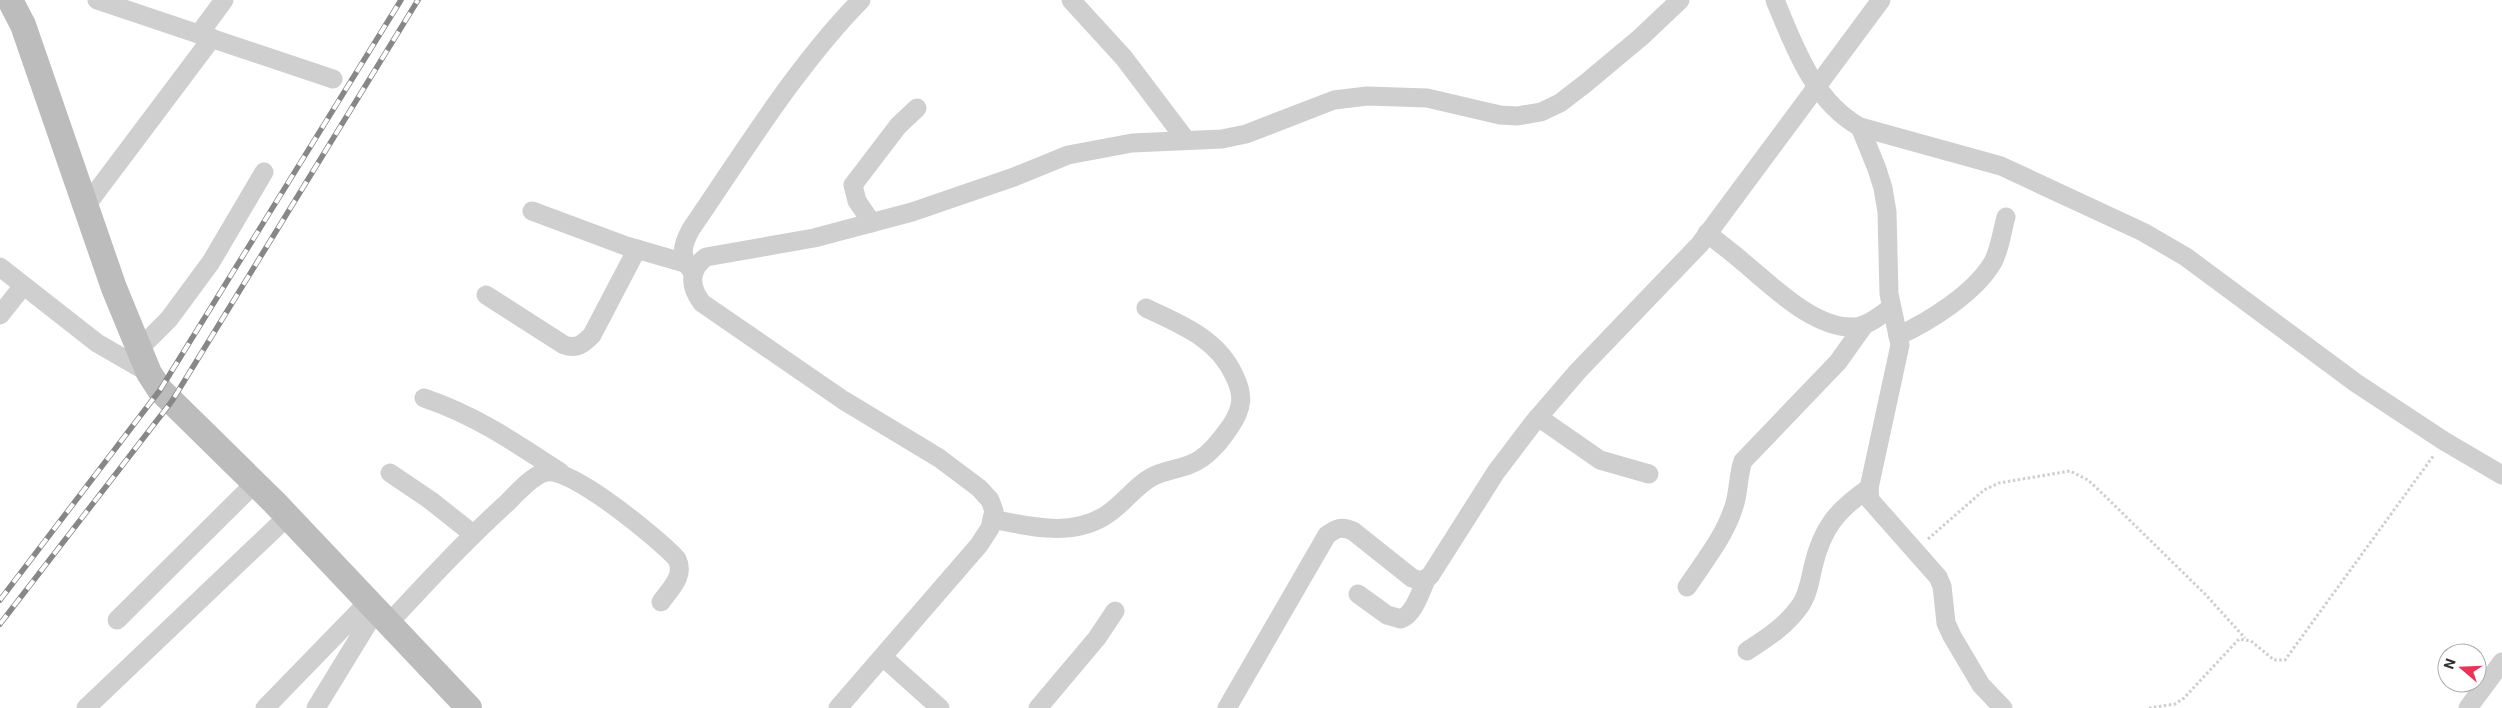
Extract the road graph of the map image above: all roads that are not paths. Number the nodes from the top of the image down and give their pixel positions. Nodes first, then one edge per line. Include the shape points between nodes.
1 (10, 0) edge
2 (97, 0) edge
3 (224, 0) edge
4 (861, 0) edge
5 (1071, 0) edge
6 (1680, 0) edge
7 (1775, 0) edge
8 (1881, 0) edge
9 (206, 36) junction
10 (333, 78) dead end
11 (1817, 87) junction
12 (917, 108) dead end
13 (1860, 127) junction
14 (1186, 140) junction
15 (264, 172) dead end
16 (85, 207) junction
17 (532, 211) dead end
18 (2006, 217) dead end
19 (872, 223) junction
20 (1707, 233) junction
21 (636, 249) junction
22 (0, 268) edge
23 (689, 268) junction
24 (23, 286) junction
25 (486, 295) dead end
26 (1146, 308) dead end
27 (1891, 308) junction
28 (0, 314) edge
29 (1865, 324) junction
30 (1898, 336) junction
31 (139, 348) junction
32 (149, 373) junction
33 (424, 398) dead end
34 (1538, 417) junction
35 (560, 472) junction
36 (390, 473) dead end
37 (1649, 474) dead end
38 (2502, 475) edge
39 (255, 483) junction
40 (1869, 488) junction
41 (288, 516) junction
42 (992, 519) junction
43 (473, 534) junction
44 (1426, 580) junction
45 (1687, 587) dead end
46 (1358, 594) dead end
47 (661, 602) dead end
48 (1115, 611) dead end
49 (377, 612) junction
50 (117, 620) dead end
51 (1747, 650) dead end
52 (883, 657) junction
53 (2502, 662) edge
54 (86, 708) edge
55 (265, 708) edge
56 (316, 708) edge
57 (469, 708) edge
58 (838, 708) edge
59 (940, 708) edge
60 (1038, 708) edge
61 (1227, 708) edge
62 (2003, 708) edge
63 (2468, 708) edge

1 - 16 street via 24,25
2 - 9 street
3 - 9 street
4 - 23 street via 808,61 691,229 682,245 682,254
5 - 14 street via 1124,58
6 - 14 street via 1586,83 1560,103 1541,112 1500,116 1427,98 1367,96 1334,100 1246,134
7 - 11 street
8 - 11 street
9 - 10 street
9 - 16 street
11 - 13 street via 1834,109
11 - 20 street
12 - 19 street via 898,126 853,185 857,200
13 - 27 street via 1883,188
13 - 38 street via 2000,166 2143,232 2186,257 2356,383
14 - 19 street via 1105,147 1068,155 1014,177
15 - 31 street via 211,262 169,319
16 - 31 street
17 - 21 street
18 - 30 street via 1993,261 1983,275 1936,316
19 - 23 street via 814,238 706,257
20 - 29 street via 1798,307 1838,325 1854,327
20 - 34 street via 1682,265 1578,371
21 - 23 street
21 - 25 street via 592,335 580,346 564,345
22 - 24 street
23 - 42 street via 694,293 702,303 842,400 939,458 980,488 990,500 994,511
24 - 28 street
24 - 32 street via 97,343
26 - 42 street via 1194,331 1218,348 1228,361 1240,386 1241,406 1216,447 1188,466 1148,479 1103,517 1085,524 1046,528
27 - 29 street
27 - 30 street
29 - 45 street via 1838,362 1743,461 1729,520
30 - 40 street via 1898,358
31 - 32 street
32 - 39 street via 160,390
33 - 35 street via 463,412 493,428
34 - 37 street via 1600,460
34 - 44 street via 1496,472
35 - 43 street via 546,472 536,477
35 - 47 street via 608,501 677,559 681,566 680,576
36 - 43 street
39 - 41 street
39 - 50 street
40 - 51 street via 1848,502 1827,527 1800,606 1772,635
40 - 62 street via 1870,500 1878,511 1932,569 1942,586 1946,623 1952,636 1981,685
41 - 49 street
41 - 54 street
42 - 52 street via 979,545
43 - 49 street
44 - 46 street via 1411,611 1401,620
44 - 61 street via 1412,578 1352,531 1336,528 1327,535
48 - 60 street via 1097,638
49 - 55 street
49 - 56 street
49 - 57 street
52 - 58 street
52 - 59 street
53 - 63 street

